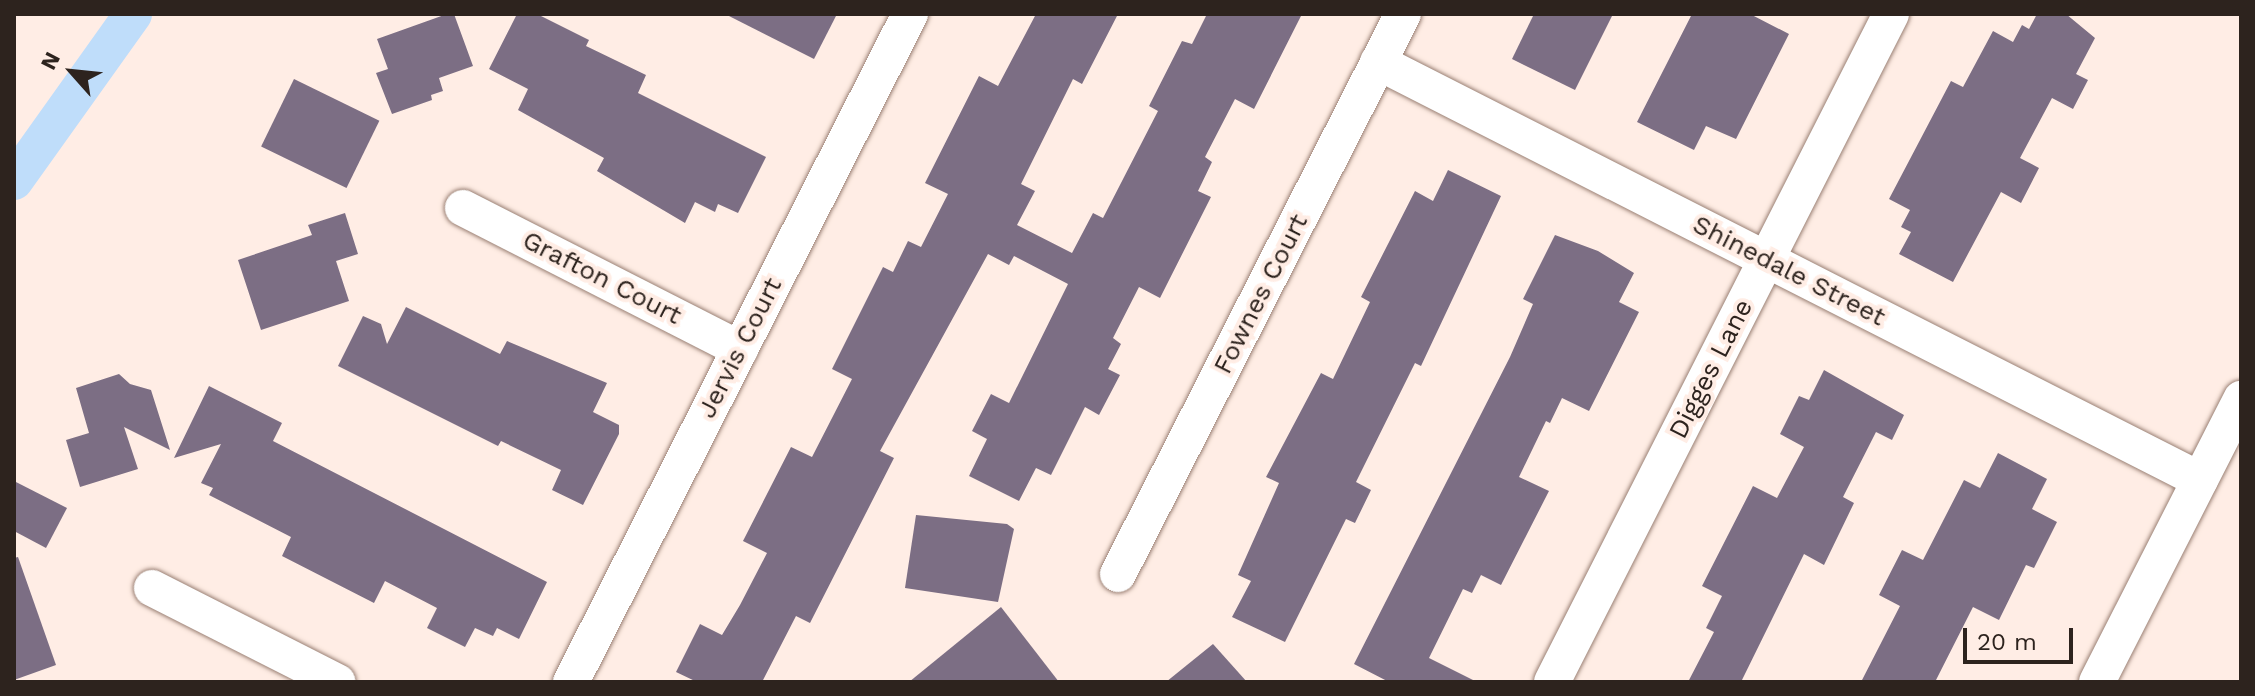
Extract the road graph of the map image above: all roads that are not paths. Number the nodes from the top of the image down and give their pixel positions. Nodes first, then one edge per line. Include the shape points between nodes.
1 (910, 14) edge
2 (1403, 14) edge
3 (1891, 14) edge
4 (1378, 62) junction
5 (463, 208) dead end
6 (1767, 259) junction
7 (740, 349) junction
8 (2241, 399) edge
9 (2200, 480) junction
10 (1118, 574) dead end
11 (152, 588) dead end
12 (337, 682) edge
13 (571, 682) edge
14 (1552, 682) edge
15 (2097, 682) edge

1 - 7 street, Jervis Court
2 - 4 street, Fownes Court
3 - 6 street, Digges Lane
4 - 6 street, Shinedale Street
4 - 10 street, Fownes Court
5 - 7 street, Grafton Court
6 - 9 street, Shinedale Street
6 - 14 street, Digges Lane
7 - 13 street, Jervis Court
8 - 9 street
9 - 15 street
11 - 12 street

